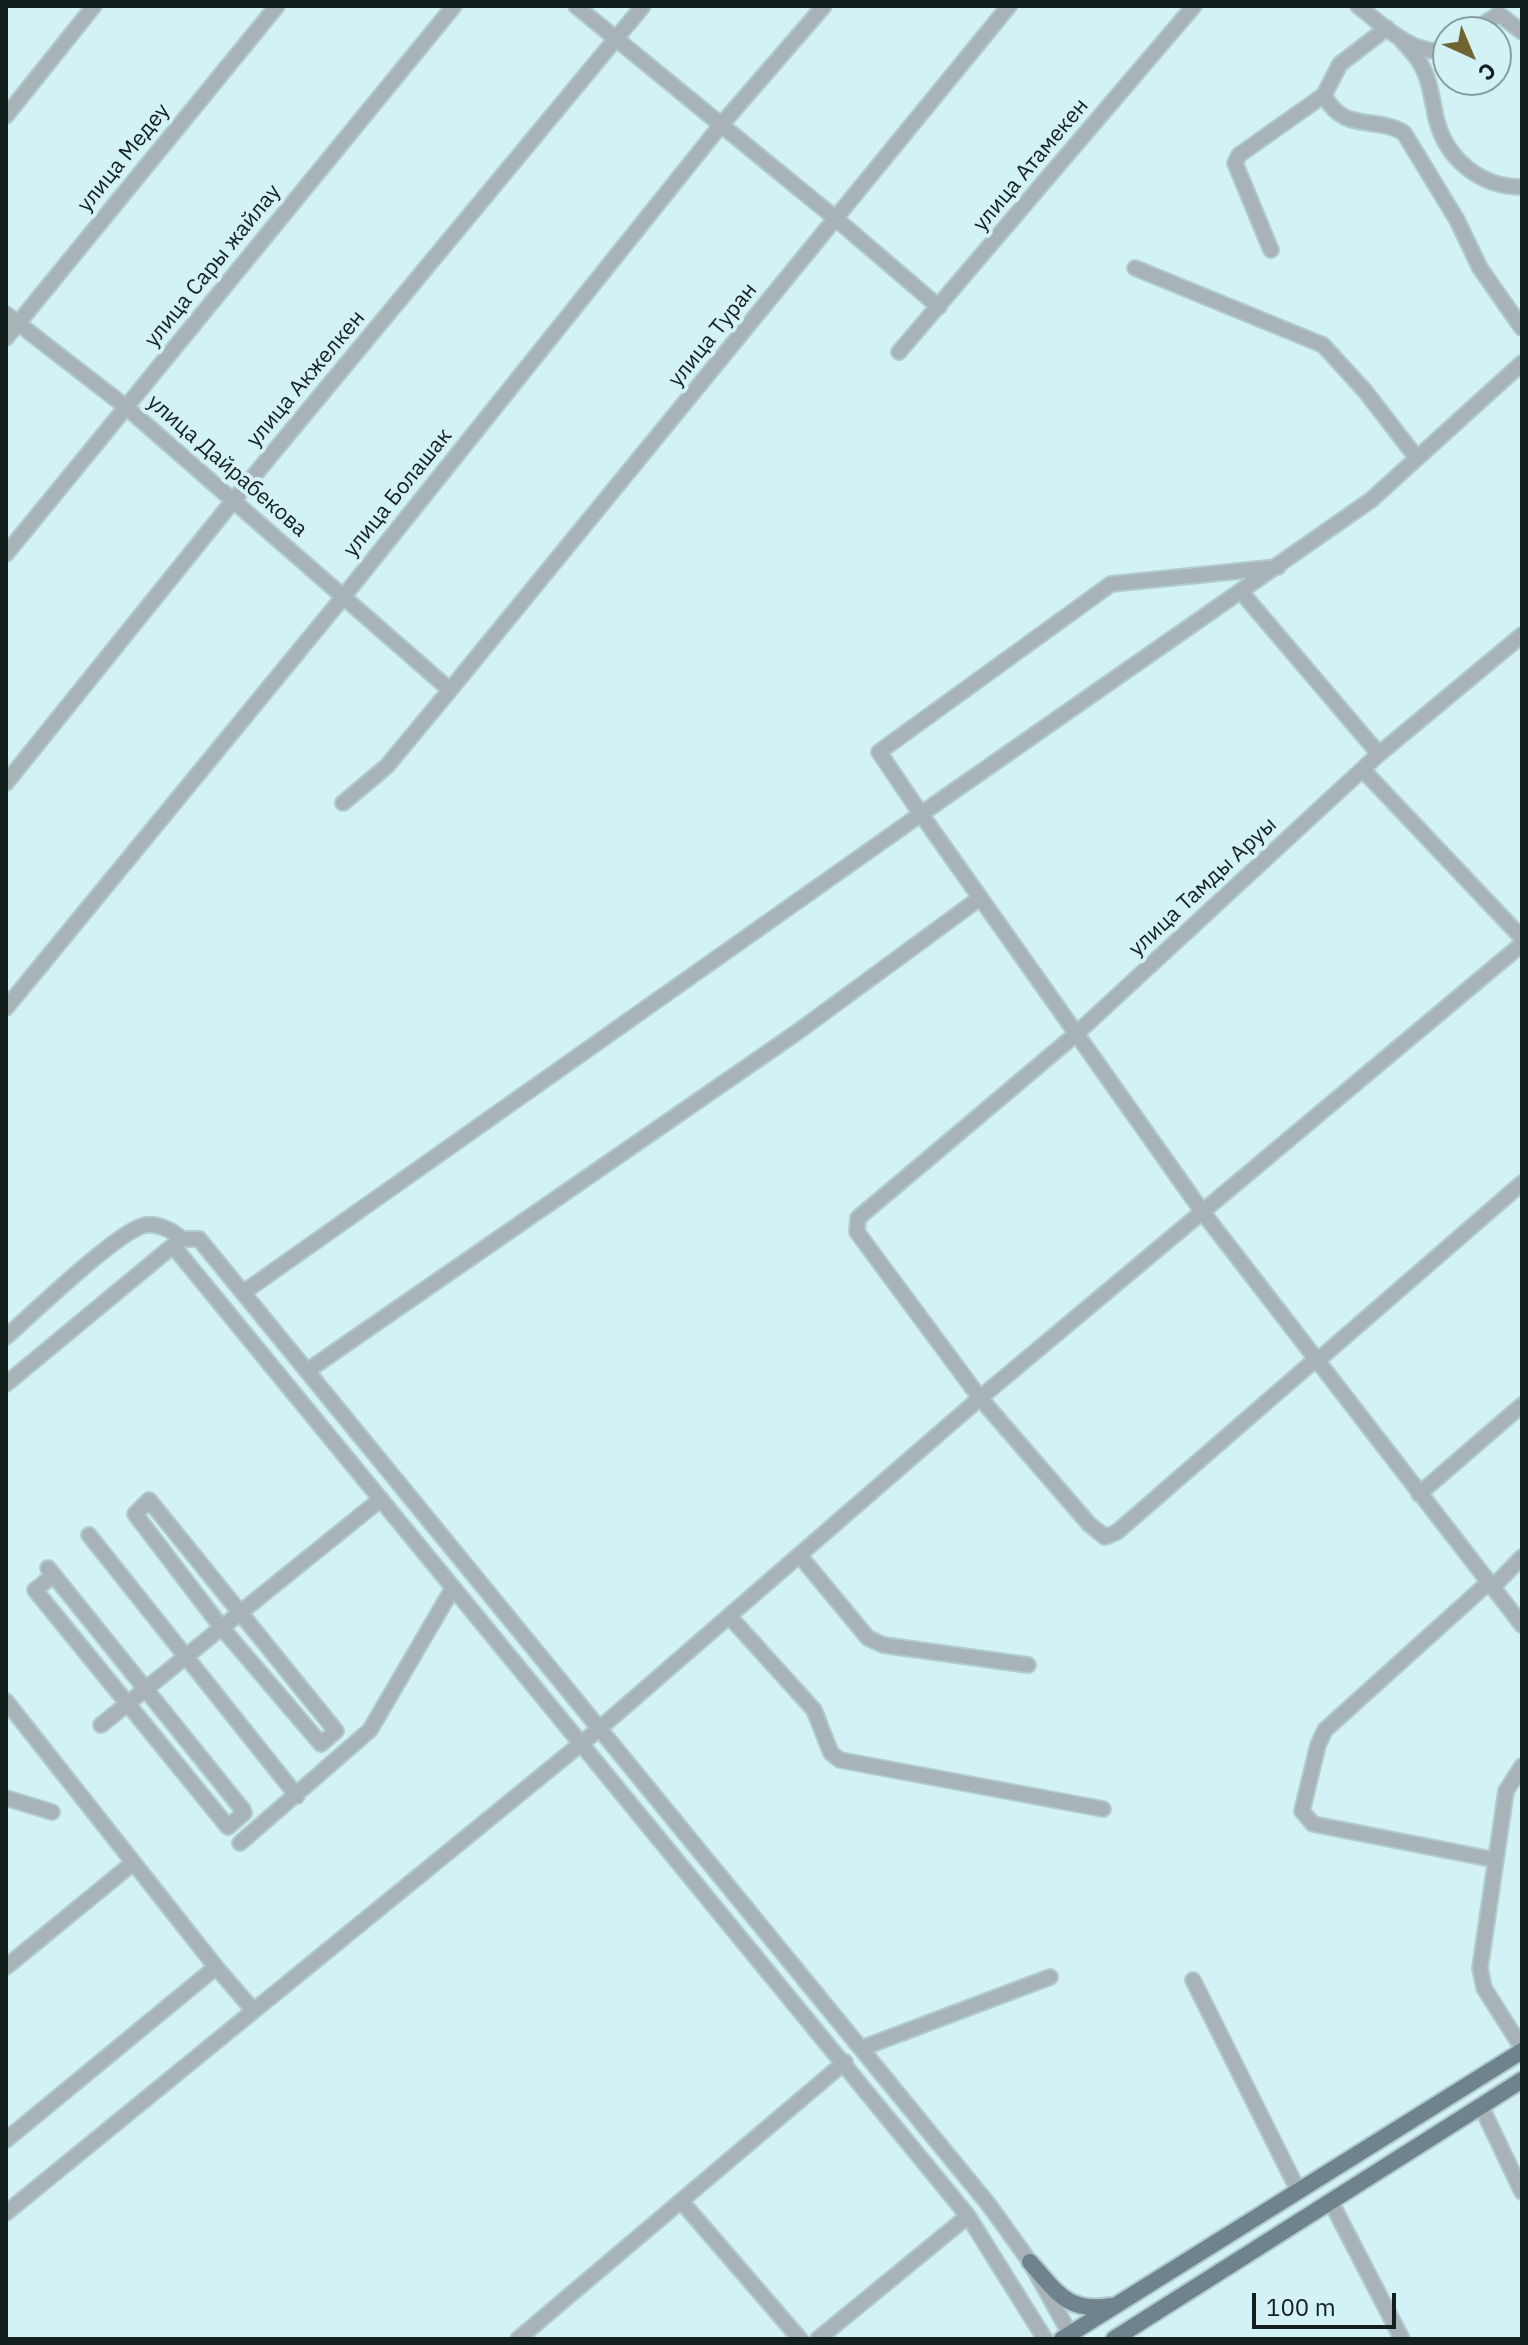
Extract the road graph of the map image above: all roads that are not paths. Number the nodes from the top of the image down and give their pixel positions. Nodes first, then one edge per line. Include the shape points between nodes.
1 (94, 6) edge
2 (277, 6) edge
3 (454, 6) edge
4 (576, 6) edge
5 (643, 6) edge
6 (824, 6) edge
7 (1009, 6) edge
8 (1194, 6) edge
9 (1358, 6) edge
10 (1387, 28) junction
11 (617, 38) junction
12 (1400, 38) junction
13 (1432, 50) edge
14 (1324, 95) junction
15 (6, 116) edge
16 (721, 125) junction
17 (1522, 187) edge
18 (835, 218) junction
19 (1271, 250) dead end
20 (1135, 268) dead end
21 (939, 307) junction
22 (12, 318) edge
23 (1522, 328) edge
24 (6, 338) edge
25 (899, 352) dead end
26 (1522, 363) edge
27 (126, 407) junction
28 (1416, 457) junction
29 (233, 501) junction
30 (6, 554) edge
31 (1278, 567) junction
32 (1242, 593) junction
33 (344, 596) junction
34 (1522, 635) edge
35 (450, 690) junction
36 (1379, 754) junction
37 (1363, 770) junction
38 (6, 783) edge
39 (343, 803) dead end
40 (921, 814) junction
41 (980, 898) junction
42 (1520, 948) edge
43 (6, 1008) edge
44 (1076, 1034) junction
45 (1522, 1183) edge
46 (1204, 1214) junction
47 (177, 1243) junction
48 (244, 1292) junction
49 (6, 1337) edge
50 (1317, 1360) junction
51 (307, 1371) junction
52 (6, 1384) edge
53 (980, 1398) junction
54 (1522, 1405) edge
55 (1419, 1494) junction
56 (381, 1499) junction
57 (89, 1535) dead end
58 (800, 1556) junction
59 (1522, 1557) edge
60 (1491, 1585) junction
61 (453, 1588) junction
62 (240, 1613) junction
63 (730, 1617) junction
64 (1522, 1625) edge
65 (222, 1628) junction
66 (185, 1657) junction
67 (1028, 1665) dead end
68 (147, 1689) junction
69 (6, 1701) edge
70 (128, 1704) junction
71 (586, 1712) junction
72 (617, 1714) junction
73 (101, 1725) dead end
74 (599, 1729) junction
75 (581, 1744) junction
76 (613, 1747) junction
77 (1522, 1766) edge
78 (297, 1796) junction
79 (6, 1798) edge
80 (1103, 1809) dead end
81 (52, 1812) dead end
82 (240, 1843) dead end
83 (1496, 1860) junction
84 (133, 1863) junction
85 (6, 1967) edge
86 (216, 1967) junction
87 (1050, 1977) dead end
88 (1193, 1980) dead end
89 (253, 2010) junction
90 (862, 2048) junction
91 (1522, 2050) edge
92 (845, 2062) junction
93 (1522, 2080) edge
94 (1481, 2106) junction
95 (6, 2140) edge
96 (1299, 2192) junction
97 (1522, 2192) edge
98 (681, 2201) junction
99 (1331, 2202) junction
100 (6, 2213) edge
101 (968, 2216) junction
102 (1030, 2262) junction
103 (1121, 2305) junction
104 (1154, 2315) junction
105 (1068, 2337) edge
106 (518, 2339) edge
107 (800, 2339) edge
108 (818, 2339) edge
109 (1045, 2339) edge
110 (1114, 2339) edge
111 (1127, 2339) edge
112 (1402, 2339) edge

1 - 15 street
2 - 22 street, улица Медеу
3 - 27 street, улица Сары жайлау
4 - 11 street
5 - 11 street, улица Акжелкен
6 - 16 street, улица Болашак
7 - 18 street, улица Туран
8 - 21 street, улица Атамекен
9 - 10 street
10 - 12 street
10 - 14 street via 1340,64
11 - 16 street
11 - 29 street, улица Акжелкен
12 - 13 street
12 - 17 street via 1421,64 1437,122 1455,157 1477,178 1500,187
14 - 19 street via 1235,163
14 - 23 street via 1329,106 1354,122 1404,133 1480,268
16 - 18 street
16 - 33 street, улица Болашак
18 - 21 street
18 - 35 street, улица Туран
20 - 28 street via 1323,345
21 - 25 street, улица Атамекен
22 - 24 street, улица Медеу
22 - 27 street, улица Дайрабекова
26 - 28 street
27 - 29 street, улица Дайрабекова
27 - 30 street, улица Сары жайлау
28 - 31 street via 1371,500
29 - 33 street, улица Дайрабекова
29 - 38 street, улица Акжелкен
31 - 32 street
31 - 40 street via 1111,584 879,752
32 - 36 street
32 - 40 street
33 - 35 street, улица Дайрабекова
33 - 43 street, улица Болашак
34 - 36 street, улица Тамды Аруы
35 - 39 street, улица Туран via 387,766
36 - 37 street, улица Тамды Аруы
37 - 42 street
37 - 44 street, улица Тамды Аруы
40 - 41 street
40 - 48 street
41 - 44 street
41 - 51 street via 796,1033
42 - 46 street
44 - 46 street
44 - 53 street, улица Тамды Аруы via 858,1218 857,1232
45 - 50 street
46 - 50 street
46 - 53 street
47 - 48 street via 199,1239
47 - 49 street via 162,1228 143,1225
47 - 52 street
47 - 56 street
48 - 51 street
50 - 53 street, улица Тамды Аруы via 1105,1537
50 - 55 street
51 - 71 street
53 - 58 street
54 - 55 street
55 - 60 street
56 - 61 street
56 - 62 street
57 - 66 street
58 - 63 street
58 - 67 street via 868,1638 883,1645
59 - 60 street
60 - 64 street
60 - 83 street via 1325,1730 1302,1811 1313,1824
61 - 75 street
61 - 78 street via 370,1730
62 - 65 street
62 - 65 street via 149,1500 135,1514
62 - 65 street via 336,1732 318,1743
63 - 72 street
63 - 80 street via 814,1710 831,1753 849,1765
65 - 66 street
66 - 68 street
66 - 78 street
68 - 70 street
68 - 70 street via 51,1571 35,1590
68 - 70 street via 243,1810 228,1827
69 - 84 street
70 - 73 street
71 - 72 street via 597,1717
71 - 74 street
72 - 74 street
72 - 76 street via 611,1728
74 - 75 street
74 - 76 street
75 - 89 street
75 - 92 street
76 - 90 street
77 - 83 street via 1506,1791
78 - 82 street
79 - 81 street
83 - 91 street via 1481,1978
84 - 85 street
84 - 86 street
86 - 89 street
86 - 95 street
87 - 90 street
88 - 96 street
89 - 100 street
90 - 102 street
91 - 96 main road
92 - 98 street
92 - 101 street
93 - 94 main road
94 - 97 street
94 - 99 main road
96 - 103 main road
98 - 106 street
98 - 107 street
99 - 104 main road
99 - 112 street
101 - 108 street
101 - 109 street
102 - 103 main road via 1065,2300 1081,2308
102 - 105 street
103 - 105 main road
104 - 110 main road
104 - 111 main road

